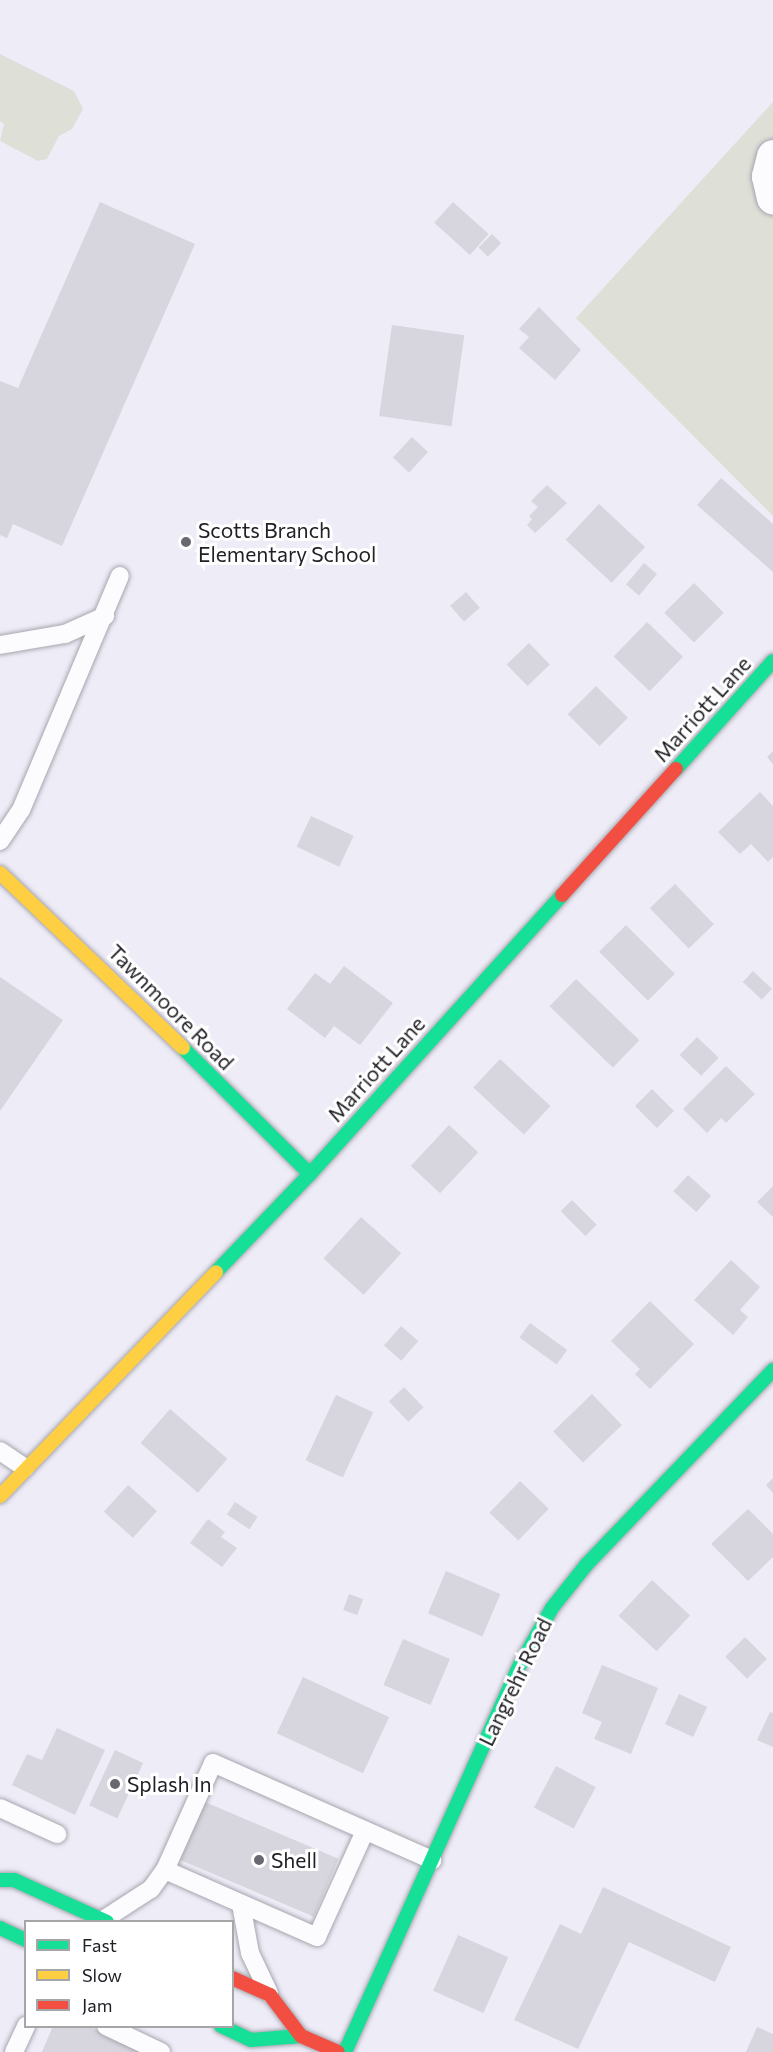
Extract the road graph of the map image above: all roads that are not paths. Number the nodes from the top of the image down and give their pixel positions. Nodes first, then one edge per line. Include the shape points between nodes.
1 (773, 156) edge
2 (773, 197) edge
3 (120, 576) dead end
4 (105, 616) junction
5 (0, 645) edge
6 (773, 661) edge
7 (0, 841) edge
8 (0, 873) edge
9 (310, 1174) junction
10 (773, 1370) edge
11 (0, 1451) edge
12 (25, 1468) junction
13 (0, 1496) edge
14 (0, 1808) edge
15 (365, 1831) junction
16 (57, 1834) dead end
17 (432, 1860) junction
18 (165, 1870) junction
19 (0, 1880) edge
20 (241, 1904) junction
21 (103, 1920) edge
22 (106, 1920) edge
23 (0, 1928) edge
24 (24, 1939) edge
25 (234, 1979) edge
26 (270, 1995) junction
27 (25, 2028) edge
28 (110, 2028) edge
29 (225, 2028) edge
30 (297, 2044) edge
31 (14, 2052) edge
32 (161, 2052) edge
33 (338, 2052) edge
34 (345, 2052) edge

1 - 2 street via 768,176
3 - 4 lane
4 - 5 lane via 65,634
4 - 7 lane via 21,810
6 - 9 street, Marriott Lane
8 - 9 street, Tawnmoore Road via 62,928
9 - 12 street, Marriott Lane
10 - 17 street, Langrehr Road via 587,1564 552,1608 521,1663
11 - 12 lane
12 - 13 street, Marriott Lane
14 - 16 lane
15 - 17 lane
15 - 18 lane via 213,1763
15 - 20 lane via 317,1937
17 - 34 street, Langrehr Road
18 - 20 lane
18 - 22 lane via 151,1889
19 - 21 street via 14,1880
20 - 26 lane via 250,1953
23 - 24 street
25 - 26 street
26 - 30 street
27 - 31 lane
28 - 32 lane
29 - 30 street via 251,2040
30 - 33 street

